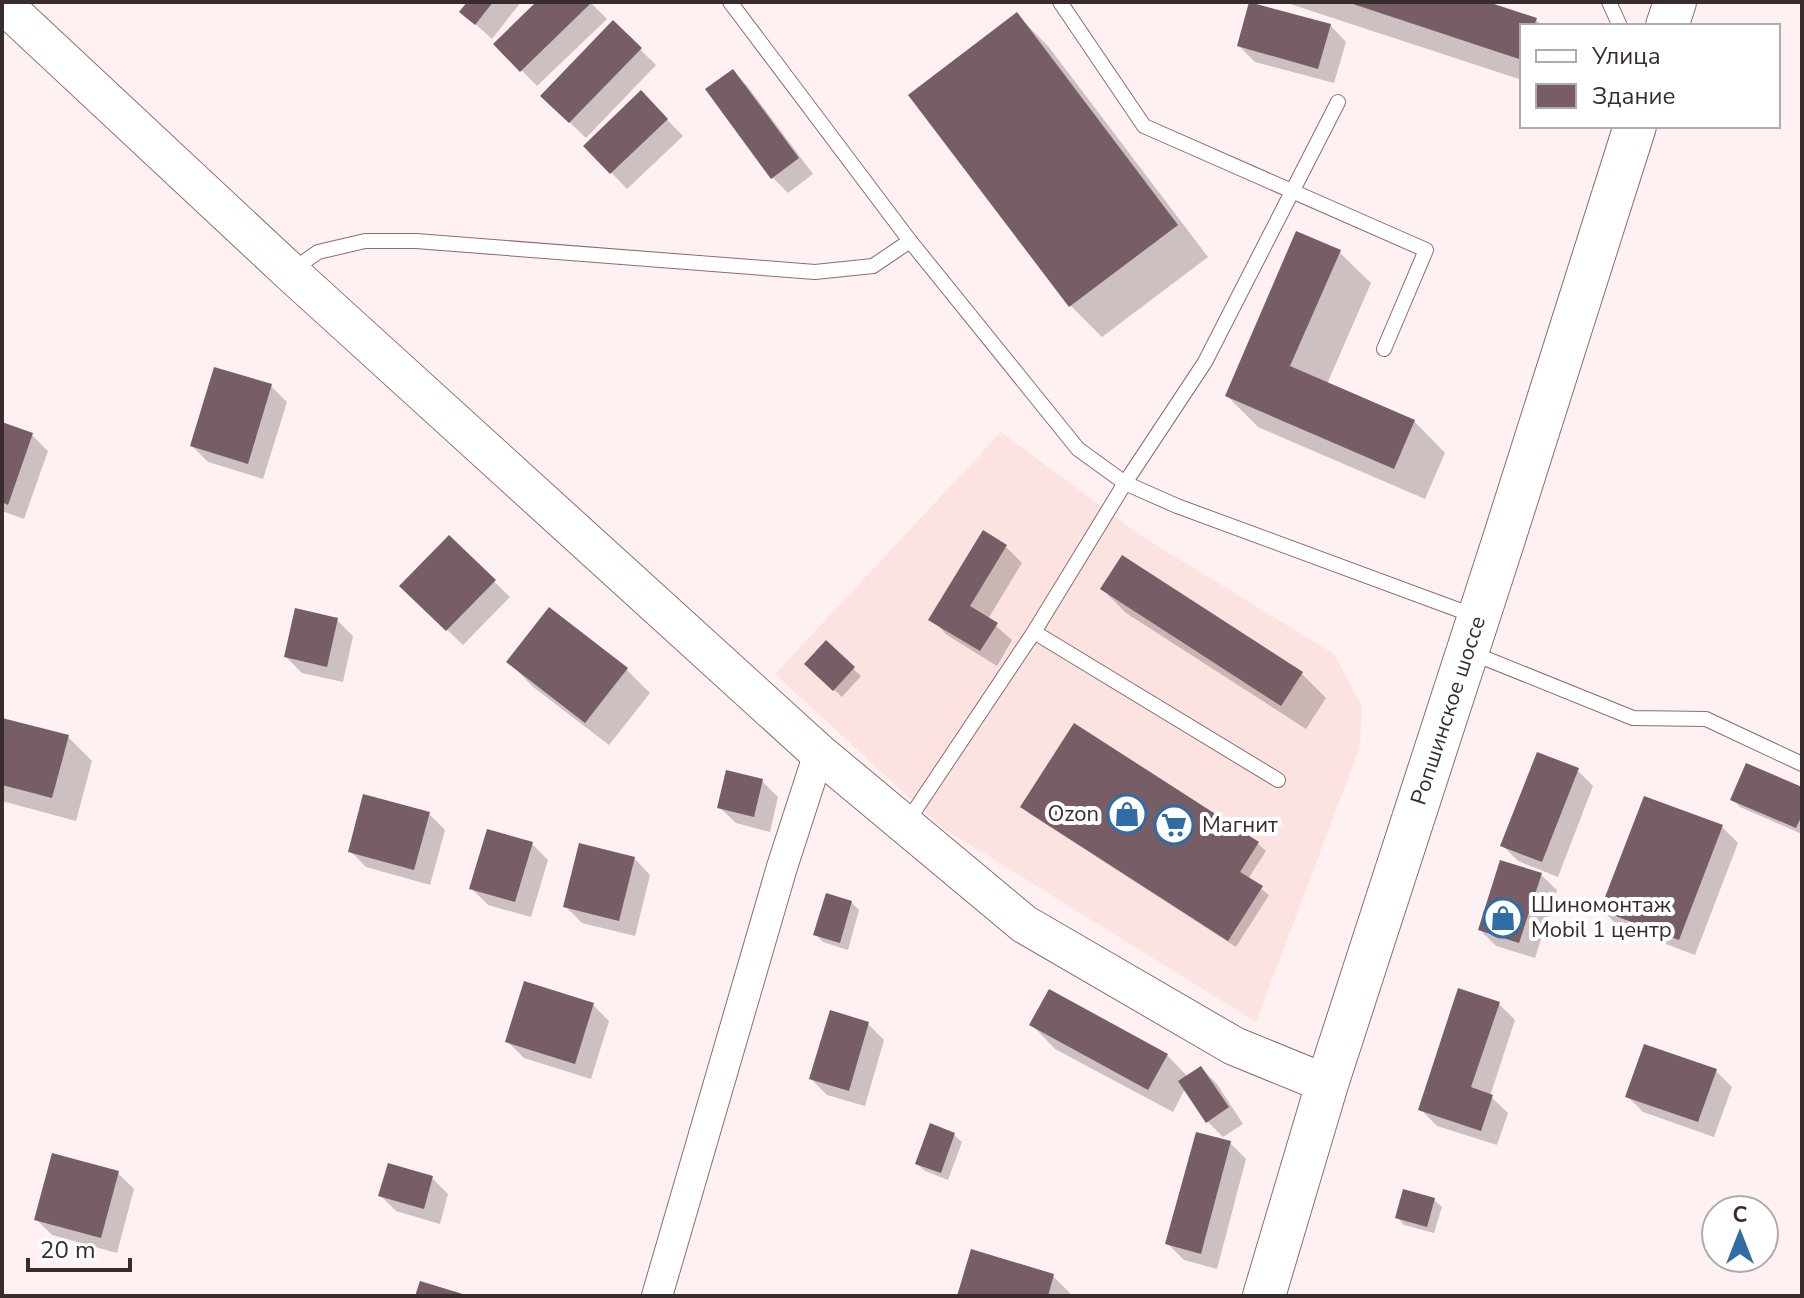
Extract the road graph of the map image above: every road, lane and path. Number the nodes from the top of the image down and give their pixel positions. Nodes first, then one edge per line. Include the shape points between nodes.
1 (730, 2) edge
2 (1060, 2) edge
3 (1609, 2) edge
4 (1675, 2) edge
5 (2, 3) edge
6 (1619, 24) edge
7 (1668, 24) edge
8 (1338, 102) dead end
9 (1625, 133) edge
10 (1291, 193) junction
11 (910, 241) junction
12 (290, 272) junction
13 (1384, 349) dead end
14 (1125, 483) junction
15 (1034, 632) junction
16 (1473, 635) junction
17 (819, 753) junction
18 (1802, 764) edge
19 (1278, 780) dead end
20 (905, 825) junction
21 (1327, 1084) junction
22 (657, 1296) edge
23 (1264, 1296) edge

1 - 11 lane
2 - 10 lane via 1144,126
3 - 6 lane
4 - 7 main road
5 - 12 street
8 - 10 lane
9 - 16 main road, Ропшинское шоссе via 1609,207
10 - 13 lane via 1426,250
10 - 14 lane via 1205,362
11 - 12 lane via 873,266 815,272 365,241 318,252
11 - 14 lane via 1078,449
12 - 17 street
14 - 15 lane
14 - 16 lane
15 - 19 lane
15 - 20 lane
16 - 18 lane via 1633,718 1706,719
16 - 21 main road, Ропшинское шоссе
17 - 20 street
17 - 22 street
20 - 21 street via 1024,924 1234,1046
21 - 23 main road, Ропшинское шоссе

